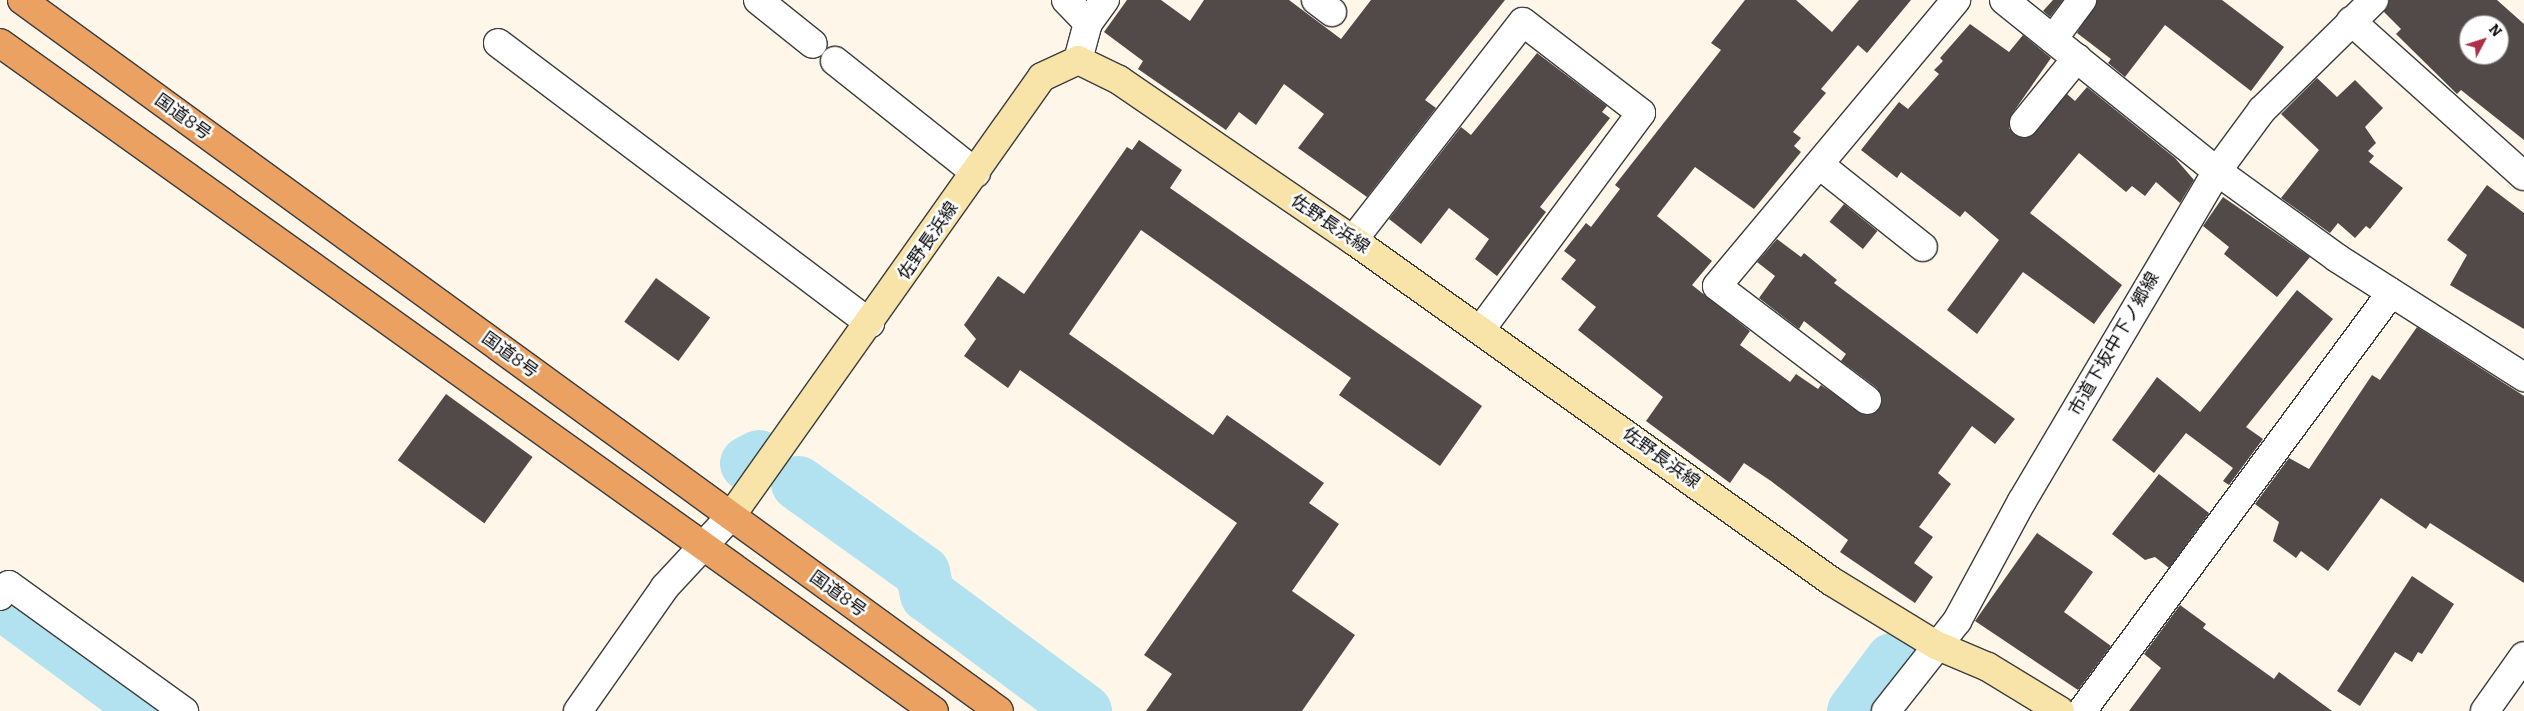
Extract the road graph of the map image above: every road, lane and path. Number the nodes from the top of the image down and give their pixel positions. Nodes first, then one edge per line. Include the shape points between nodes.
1 (22, 0) edge
2 (758, 0) edge
3 (1066, 0) edge
4 (1106, 0) edge
5 (1956, 0) edge
6 (2004, 0) edge
7 (2082, 0) edge
8 (2374, 0) edge
9 (2351, 21) junction
10 (1088, 22) junction
11 (2053, 39) junction
12 (498, 43) dead end
13 (0, 44) edge
14 (813, 44) dead end
15 (2078, 58) junction
16 (1078, 60) junction
17 (835, 61) dead end
18 (2024, 124) dead end
19 (1821, 166) junction
20 (2217, 171) junction
21 (976, 173) junction
22 (2524, 176) edge
23 (1353, 240) junction
24 (1923, 247) dead end
25 (2391, 293) junction
26 (870, 323) junction
27 (1481, 329) junction
28 (2524, 377) edge
29 (1867, 400) dead end
30 (731, 516) junction
31 (706, 546) junction
32 (3, 586) edge
33 (1936, 645) junction
34 (2524, 656) edge
35 (184, 711) edge
36 (578, 711) edge
37 (934, 711) edge
38 (999, 711) edge
39 (1886, 711) edge
40 (2060, 711) edge
41 (2082, 711) edge
42 (2485, 711) edge

1 - 30 highway, 国道8号
2 - 14 street
3 - 10 street
4 - 10 street
5 - 19 street
6 - 11 street
7 - 11 street
8 - 9 street, 市道下坂中下ノ郷線
9 - 20 street, 市道下坂中下ノ郷線 via 2262,110
9 - 22 street
10 - 16 street
11 - 15 street
12 - 26 street
13 - 31 highway
15 - 18 street
15 - 20 street
16 - 21 main road, 佐野長浜線 via 1042,77
16 - 23 main road, 佐野長浜線 via 1119,80
17 - 21 street
19 - 24 street
19 - 29 street via 1717,286
20 - 25 street
20 - 33 street, 市道下坂中下ノ郷線 via 2022,501 1958,621
21 - 26 main road, 佐野長浜線
23 - 27 main road, 佐野長浜線
23 - 27 street via 1523,22 1641,113
25 - 28 street
25 - 41 street
26 - 30 main road, 佐野長浜線
27 - 33 main road, 佐野長浜線 via 1831,581
30 - 31 street
30 - 38 highway, 国道8号
31 - 36 street via 666,587
31 - 37 highway
32 - 35 street
33 - 39 street, 市道下坂中下ノ郷線
33 - 40 main road, 佐野長浜線 via 1988,667
34 - 42 street

